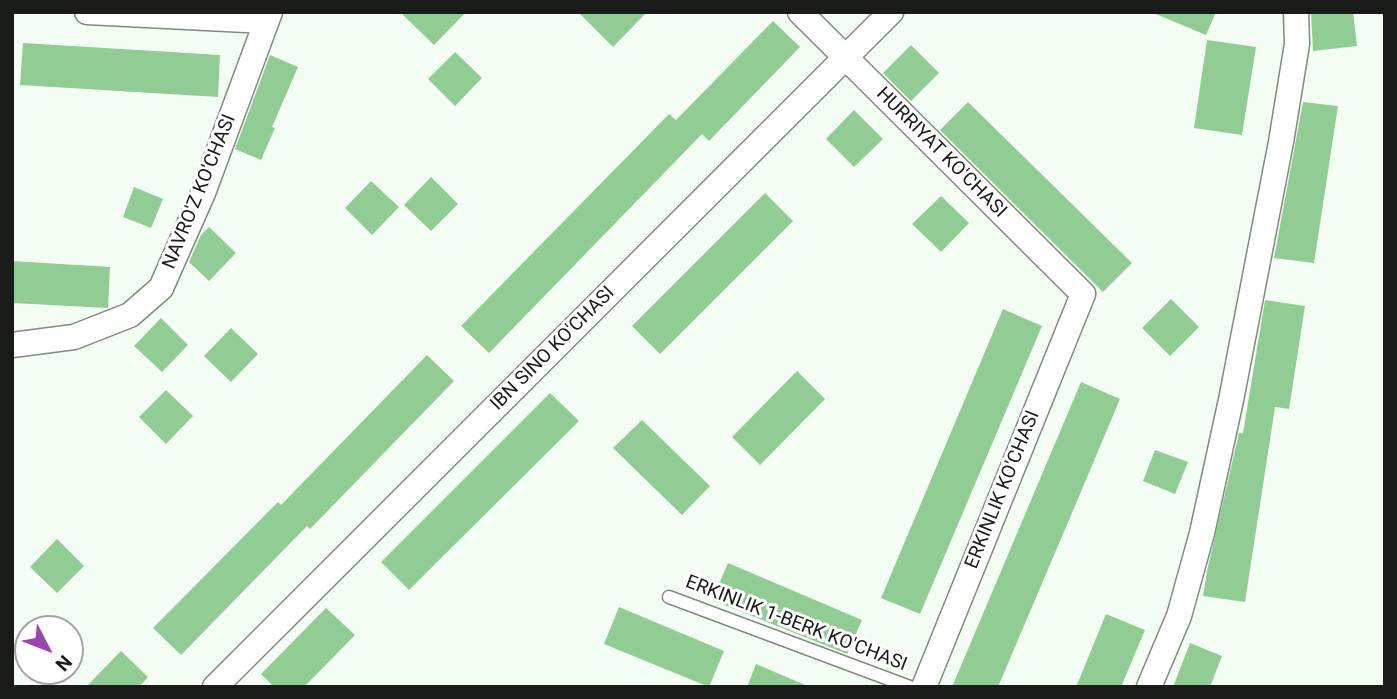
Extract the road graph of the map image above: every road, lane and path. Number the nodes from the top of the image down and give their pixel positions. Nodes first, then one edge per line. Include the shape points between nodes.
1 (87, 12) edge
2 (800, 12) edge
3 (891, 12) edge
4 (1296, 12) edge
5 (268, 17) edge
6 (845, 58) junction
7 (1083, 294) joint
8 (12, 345) edge
9 (669, 597) dead end
10 (215, 687) edge
11 (910, 687) edge
12 (924, 687) edge
13 (1149, 687) edge

1 - 5 street, NAVRO'Z KO'CHASI
2 - 6 street, HURRIYAT KO'CHASI
3 - 6 street, IBN SINO KO'CHASI
4 - 13 street via 1297,44 1281,142 1231,400 1179,615
5 - 8 street, NAVRO'Z KO'CHASI via 204,193 161,288 130,315 74,337
6 - 7 street, HURRIYAT KO'CHASI
6 - 10 street, IBN SINO KO'CHASI
7 - 12 street, ERKINLIK KO'CHASI
9 - 11 lane, ERKINLIK 1-BERK KO'CHASI

